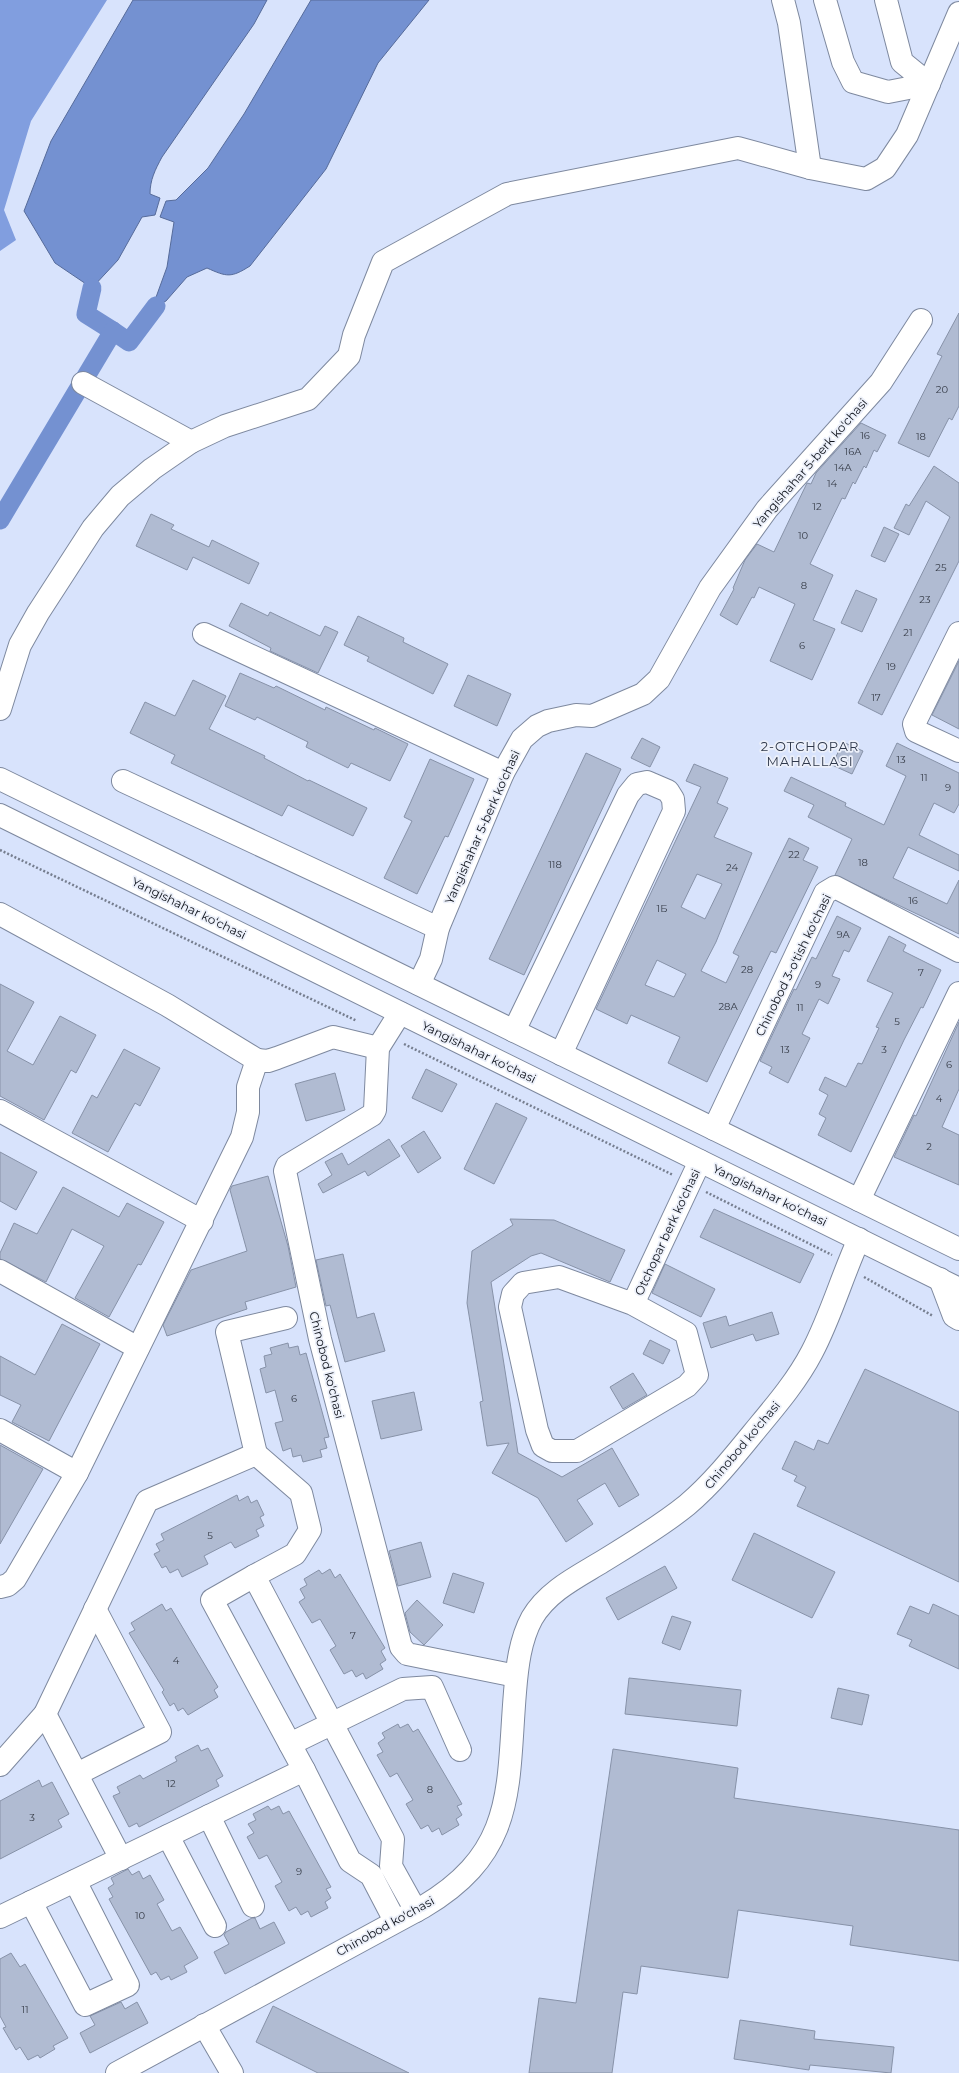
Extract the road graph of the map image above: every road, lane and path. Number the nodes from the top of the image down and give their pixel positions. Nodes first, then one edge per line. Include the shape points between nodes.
1 (783, 0) edge
2 (825, 0) edge
3 (886, 0) edge
4 (959, 13) edge
5 (929, 84) junction
6 (810, 168) junction
7 (921, 320) dead end
8 (83, 383) dead end
9 (191, 442) junction
10 (959, 633) edge
11 (204, 634) dead end
12 (0, 710) edge
13 (959, 751) edge
14 (503, 773) junction
15 (123, 781) dead end
16 (6, 782) edge
17 (0, 815) edge
18 (0, 850) edge
19 (0, 914) edge
20 (438, 928) junction
21 (959, 951) edge
22 (418, 984) junction
23 (959, 993) edge
24 (400, 1013) junction
25 (358, 1022) dead end
26 (514, 1030) junction
27 (382, 1042) junction
28 (561, 1054) junction
29 (257, 1060) junction
30 (634, 1090) junction
31 (0, 1111) edge
32 (619, 1121) junction
33 (714, 1129) junction
34 (700, 1161) junction
35 (789, 1166) junction
36 (689, 1183) junction
37 (774, 1197) junction
38 (859, 1200) junction
39 (202, 1221) junction
40 (859, 1239) junction
41 (959, 1249) edge
42 (848, 1263) junction
43 (0, 1272) edge
44 (940, 1279) junction
45 (959, 1288) edge
46 (633, 1304) junction
47 (934, 1317) dead end
48 (286, 1318) dead end
49 (959, 1319) edge
50 (138, 1348) junction
51 (0, 1430) edge
52 (256, 1454) junction
53 (77, 1474) junction
54 (254, 1576) junction
55 (0, 1587) edge
56 (95, 1609) junction
57 (516, 1676) junction
58 (44, 1714) junction
59 (332, 1724) junction
60 (290, 1744) junction
61 (460, 1750) dead end
62 (0, 1765) edge
63 (304, 1770) junction
64 (77, 1774) junction
65 (209, 1816) junction
66 (168, 1836) junction
67 (121, 1859) junction
68 (75, 1881) junction
69 (32, 1902) junction
70 (253, 1906) dead end
71 (416, 1910) junction
72 (0, 1917) edge
73 (396, 1921) junction
74 (215, 1926) dead end
75 (204, 2025) junction
76 (117, 2073) edge
77 (232, 2073) edge

1 - 6 street via 789,23
2 - 5 street via 843,62 853,82 888,92
3 - 5 street via 902,62
4 - 5 street
5 - 6 street via 907,135 885,168 866,179
6 - 9 street via 738,148 507,194 383,262 354,335 349,356 308,399 225,426
7 - 14 street, Yangishahar 5-berk ko'chasi via 881,382 767,509 710,588 652,688 592,716 576,715 538,726 522,739
8 - 9 street
9 - 12 street via 152,469 120,496 93,528 20,645
10 - 13 street via 914,724 916,731
11 - 14 street
14 - 20 street, Yangishahar 5-berk ko'chasi
15 - 20 street
16 - 22 street
17 - 24 street, Yangishahar ko‘chasi
18 - 25 path
19 - 29 street via 167,1005
20 - 22 street, Yangishahar 5-berk ko'chasi via 431,959
21 - 33 street, Chinobod 3-o'tish ko'chasi via 835,887 826,893
22 - 26 street
23 - 38 street
24 - 27 street, Chinobod ko'chasi
24 - 32 street, Yangishahar ko‘chasi
26 - 28 street
26 - 28 street via 628,794 637,784 647,782 668,791 674,811
27 - 29 street via 333,1038 268,1061
27 - 36 path
27 - 57 street, Chinobod ko'chasi via 372,1115 287,1166 285,1171 310,1297 401,1647 407,1654
28 - 30 street
29 - 39 street via 248,1087 248,1112 242,1137
30 - 32 street
30 - 33 street
31 - 39 street
32 - 34 street, Yangishahar ko‘chasi
33 - 35 street
34 - 36 street, Otchopar berk ko'chasi
34 - 37 street, Yangishahar ko‘chasi
35 - 37 street
35 - 38 street
36 - 42 path
36 - 46 street, Otchopar berk ko'chasi
37 - 40 street, Yangishahar ko‘chasi
38 - 41 street
39 - 50 street
40 - 42 street, Chinobod ko'chasi
40 - 44 street, Yangishahar ko‘chasi
42 - 47 path via 862,1276
42 - 57 street, Chinobod ko'chasi via 813,1351 771,1411 725,1468 688,1504 545,1601 534,1614 525,1634
43 - 50 street
44 - 45 street, Yangishahar ko‘chasi
44 - 49 street via 954,1316
46 - 46 street, Otchopar berk ko'chasi via 686,1333 697,1375 687,1386 577,1451 552,1451 543,1446 537,1430 510,1307 513,1294 523,1283 559,1277
48 - 52 street via 227,1332
50 - 53 street
51 - 53 street
52 - 54 street via 301,1493 310,1530 295,1554
52 - 56 street via 147,1501
53 - 55 street via 15,1579
54 - 59 street
54 - 60 street via 212,1600
56 - 58 street
56 - 64 street via 160,1732
57 - 71 street, Chinobod ko'chasi via 507,1788 496,1831 484,1854 464,1877 440,1897
58 - 62 street
58 - 64 street
59 - 60 street
59 - 61 street via 403,1689 432,1687
59 - 71 street via 393,1839 391,1866
60 - 63 street
63 - 65 street
63 - 73 street via 350,1861 371,1876
64 - 67 street
65 - 66 street
65 - 70 street
66 - 67 street
66 - 74 street
67 - 68 street
68 - 69 street
68 - 69 street via 128,1985 85,2006
69 - 72 street
71 - 73 street, Chinobod ko'chasi
73 - 75 street, Chinobod ko'chasi
75 - 76 street, Chinobod ko'chasi
75 - 77 street

